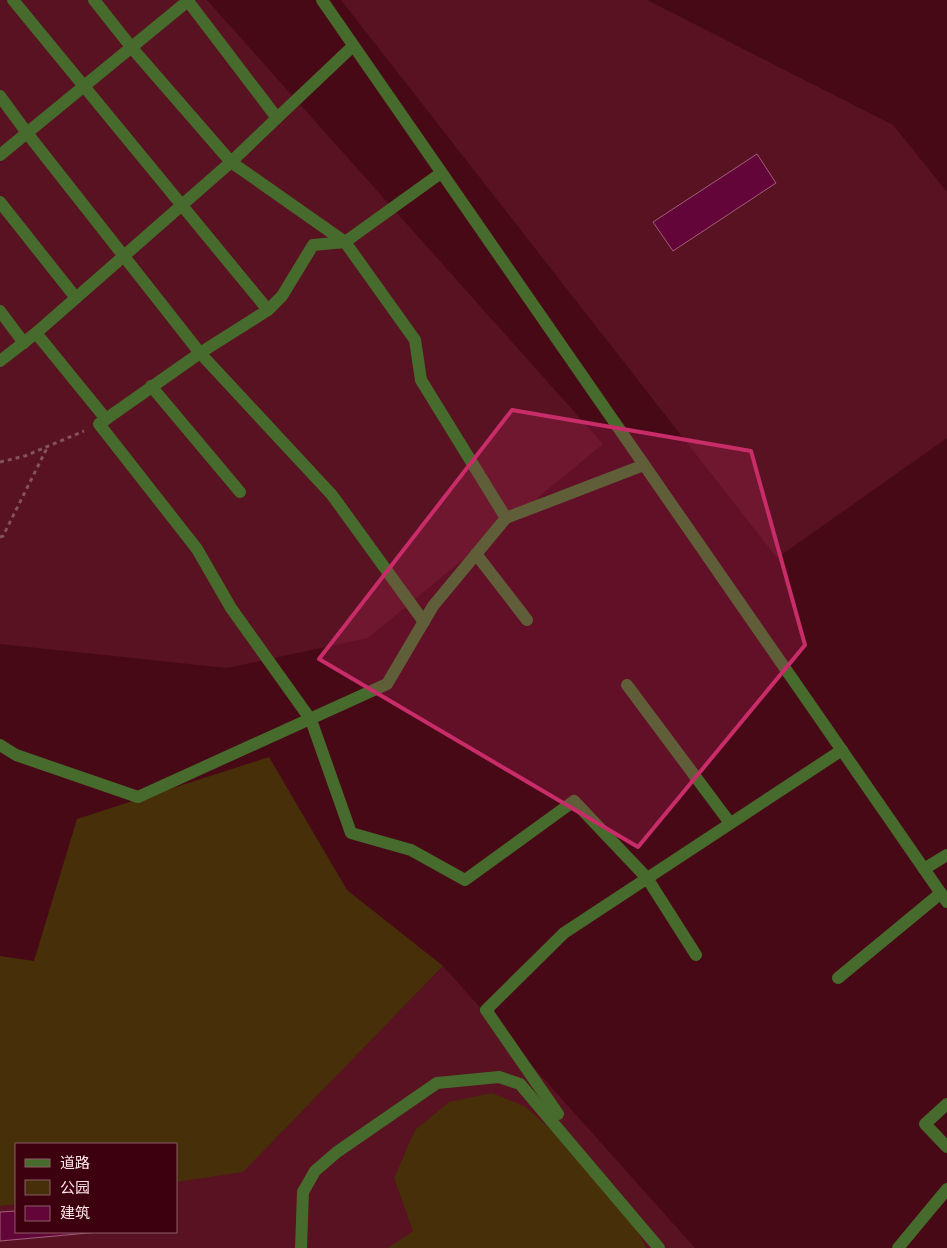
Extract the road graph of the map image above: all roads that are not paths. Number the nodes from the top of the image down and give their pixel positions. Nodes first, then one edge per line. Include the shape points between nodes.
1 (14, 0) edge
2 (94, 0) edge
3 (322, 0) edge
4 (189, 1) edge
5 (353, 46) junction
6 (132, 48) junction
7 (84, 86) junction
8 (0, 96) edge
9 (277, 118) junction
10 (27, 133) junction
11 (0, 155) edge
12 (231, 162) junction
13 (441, 172) junction
14 (0, 202) edge
15 (182, 205) junction
16 (345, 242) junction
17 (124, 256) junction
18 (76, 298) junction
19 (268, 310) junction
20 (0, 311) edge
21 (36, 333) junction
22 (24, 343) junction
23 (200, 353) junction
24 (0, 360) edge
25 (151, 386) junction
26 (102, 421) junction
27 (644, 465) junction
28 (240, 492) dead end
29 (506, 518) junction
30 (476, 554) junction
31 (527, 620) dead end
32 (424, 622) junction
33 (627, 685) dead end
34 (311, 720) junction
35 (0, 744) edge
36 (842, 750) junction
37 (730, 823) junction
38 (947, 855) edge
39 (924, 869) junction
40 (647, 878) junction
41 (944, 898) edge
42 (696, 955) dead end
43 (838, 978) dead end
44 (947, 1104) edge
45 (558, 1114) dead end
46 (947, 1147) edge
47 (947, 1189) edge
48 (301, 1248) edge
49 (659, 1248) edge
50 (898, 1248) edge

1 - 7 street
2 - 6 street
3 - 5 street
4 - 6 street
4 - 9 street
5 - 9 street
5 - 13 street
6 - 7 street
6 - 12 street
7 - 10 street
7 - 15 street
8 - 10 street
9 - 12 street
10 - 11 street
10 - 17 street
12 - 15 street
12 - 16 street
13 - 16 street
13 - 27 street
14 - 18 street
15 - 17 street
15 - 19 street
16 - 19 street via 313,245 282,296
16 - 29 street via 415,340 420,380
17 - 18 street
17 - 23 street
18 - 21 street
19 - 23 street
20 - 22 street
21 - 22 street
21 - 26 street
22 - 24 street
23 - 25 street
23 - 32 street via 332,495
25 - 26 street
25 - 28 street
26 - 34 street via 197,549 231,608
27 - 29 street
27 - 36 street
29 - 30 street
30 - 31 street
30 - 32 street via 433,606
32 - 34 street via 387,684
33 - 37 street
34 - 35 street via 138,797 16,755
34 - 40 street via 352,833 411,850 465,880 574,801
36 - 37 street
36 - 39 street
37 - 40 street
38 - 39 street
39 - 41 street
40 - 42 street
40 - 45 street via 564,933 486,1010
41 - 43 street
44 - 46 street via 925,1124
47 - 50 street
48 - 49 street via 303,1192 315,1170 437,1083 499,1077 520,1084

